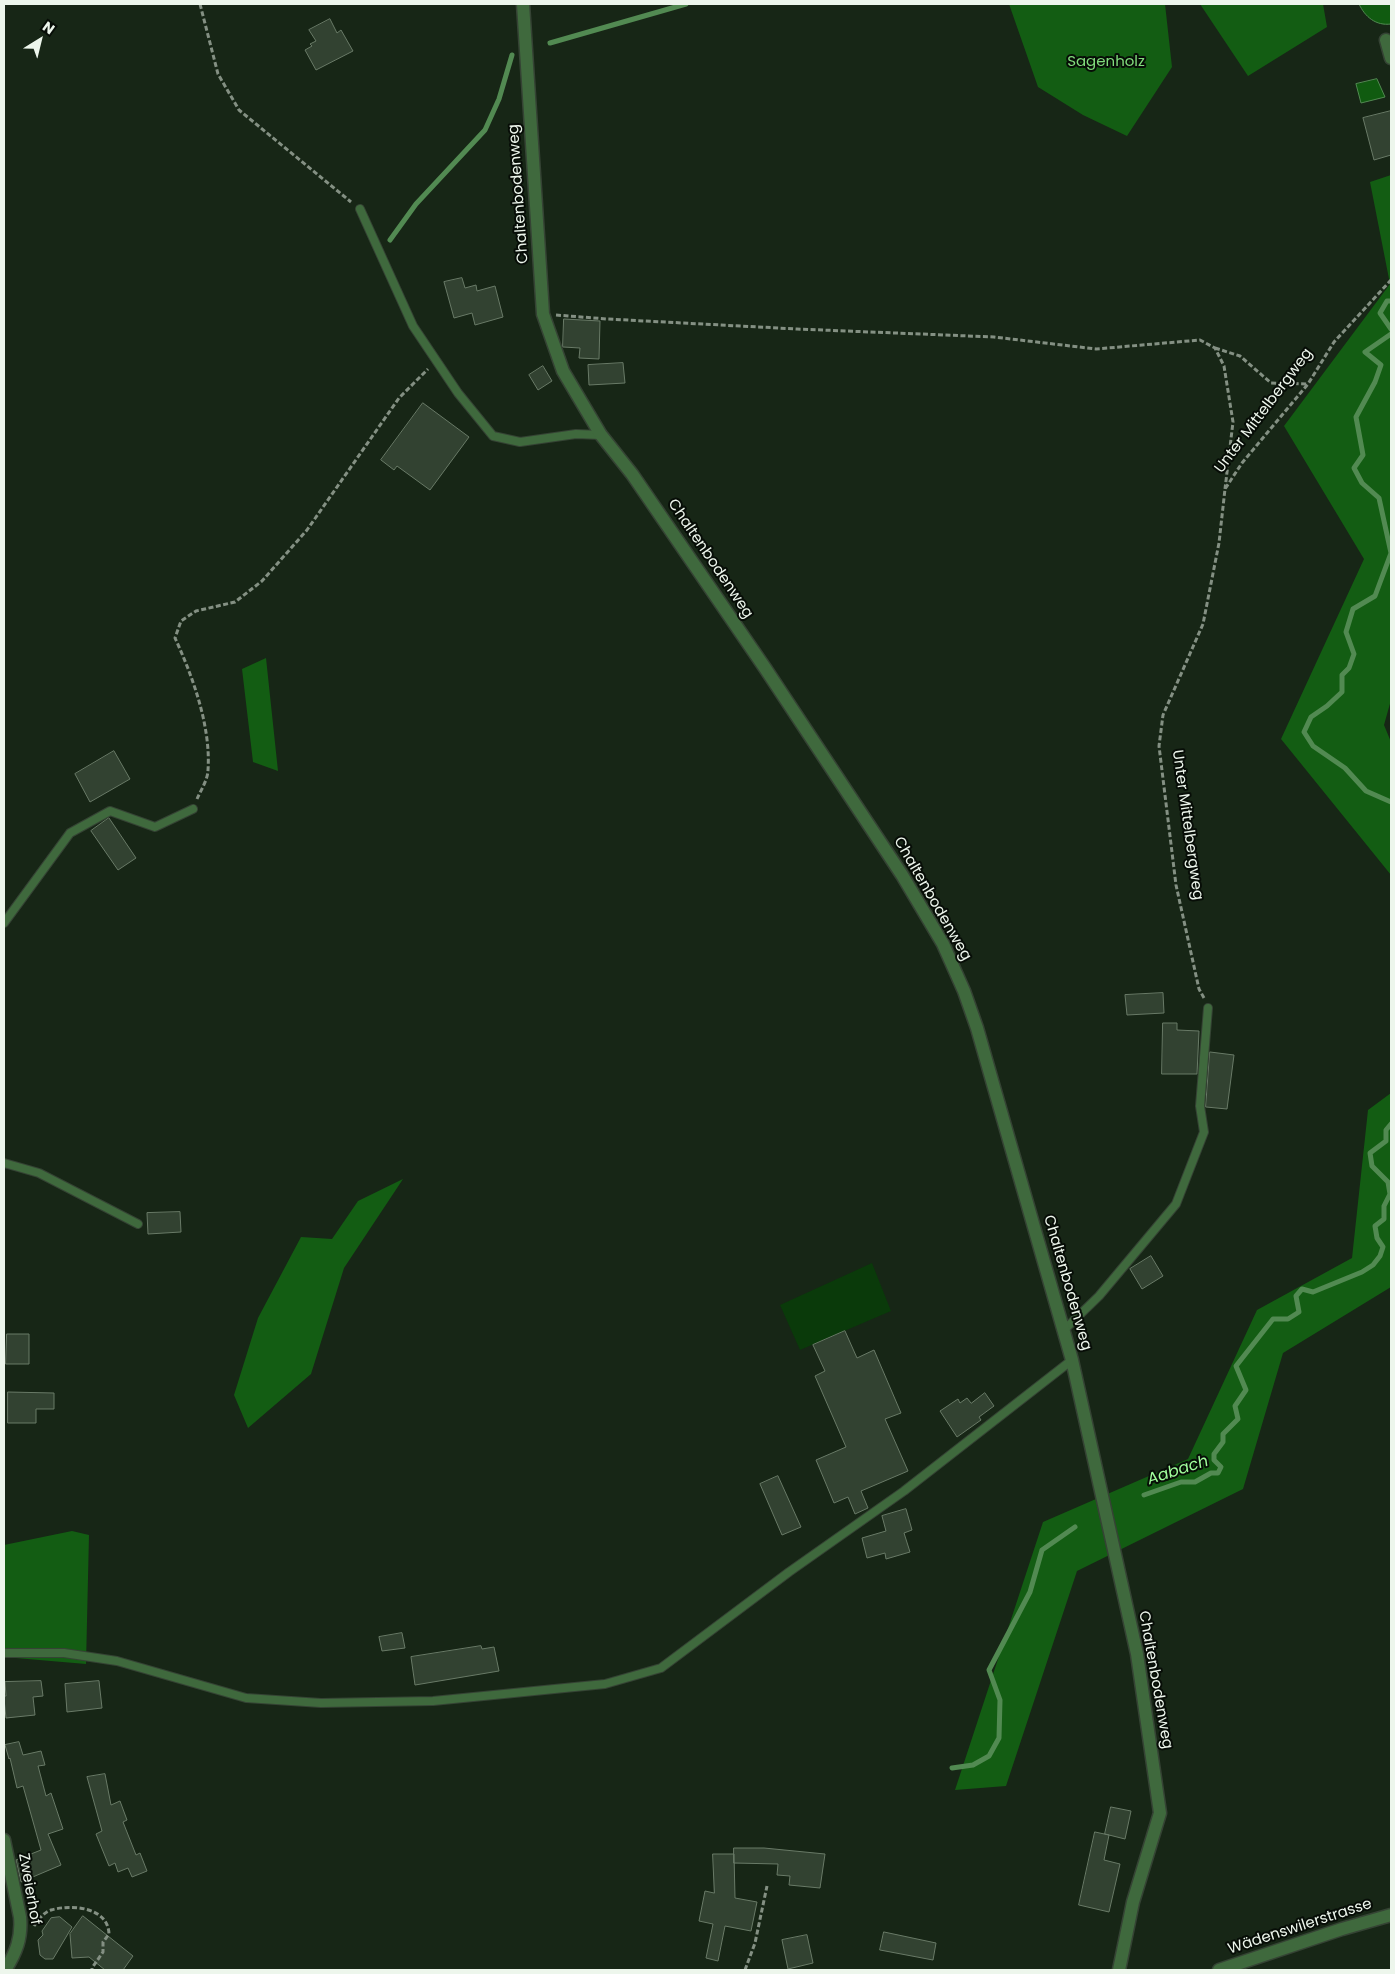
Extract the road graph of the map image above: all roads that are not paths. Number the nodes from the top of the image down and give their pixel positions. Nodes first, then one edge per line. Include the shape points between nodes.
1 (523, 4) edge
2 (1386, 40) dead end
3 (1391, 58) edge
4 (360, 209) road end
5 (601, 435) junction
6 (193, 809) road end
7 (4, 923) edge
8 (1208, 1008) road end
9 (4, 1163) edge
10 (138, 1224) dead end
11 (1064, 1330) junction
12 (1072, 1360) junction
13 (4, 1654) edge
14 (4, 1840) edge
15 (1391, 1915) edge
16 (5, 1970) edge
17 (1118, 1970) edge
18 (1219, 1970) edge

1 - 5 street, Chaltenbodenweg via 543,314 563,371
2 - 3 street
4 - 5 lane via 413,326 458,393 493,436 520,442 576,434
5 - 11 street, Chaltenbodenweg via 632,474 765,668 902,875 943,944 977,1028
6 - 7 lane via 155,827 110,811 70,833
8 - 11 lane via 1200,1106 1204,1132 1176,1204 1099,1296
9 - 10 lane via 39,1173
11 - 12 street, Chaltenbodenweg
12 - 13 lane via 904,1491 661,1668 605,1684 433,1701 321,1703 246,1698 108,1660 64,1653
12 - 17 street, Chaltenbodenweg via 1137,1654 1160,1813 1133,1902
14 - 16 street, Zweierhof via 21,1930 13,1958
15 - 18 street, Wädenswilerstrasse

